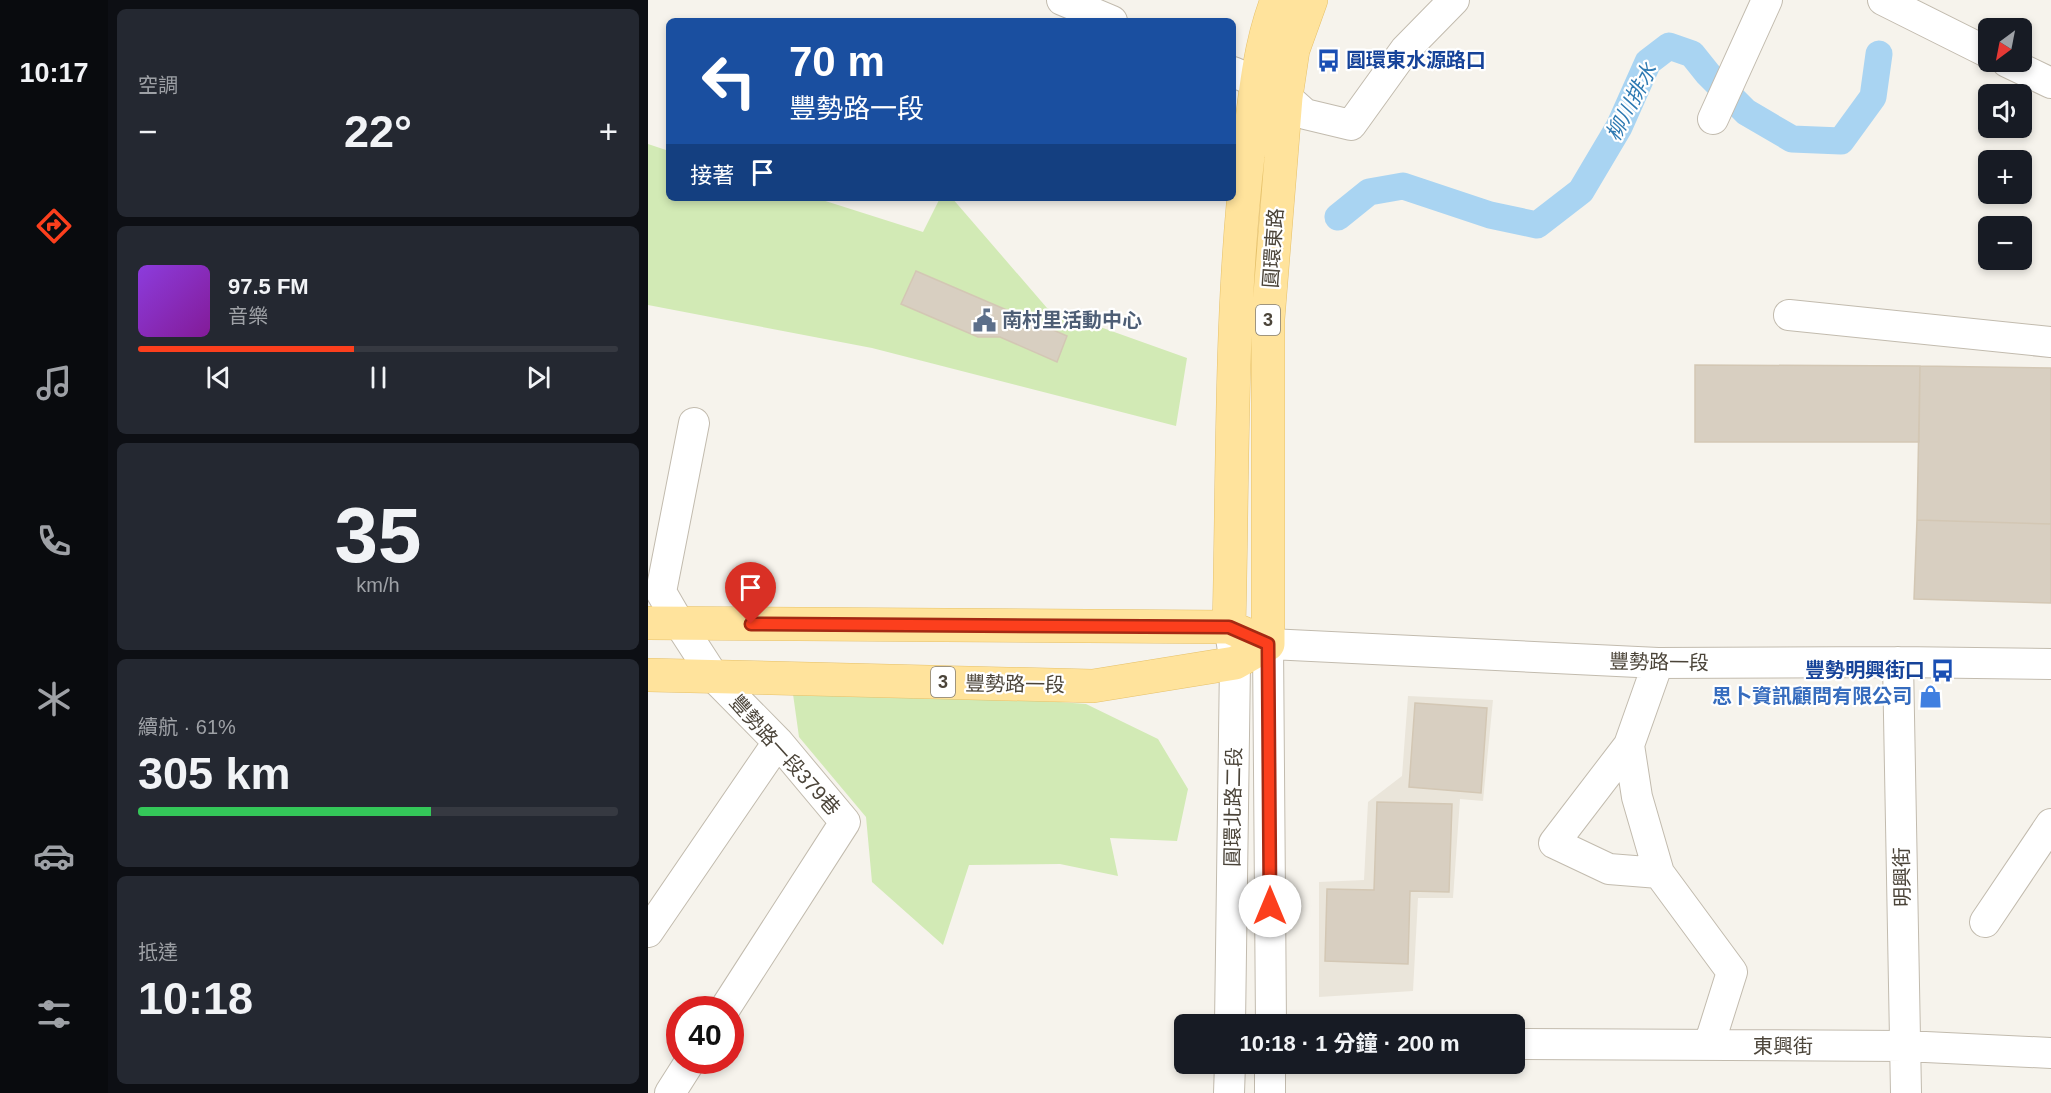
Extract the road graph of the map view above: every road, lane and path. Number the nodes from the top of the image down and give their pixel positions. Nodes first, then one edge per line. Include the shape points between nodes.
1 (1062, 0) edge
2 (1277, 0) edge
3 (1311, 0) edge
4 (1454, 0) edge
5 (1767, 0) edge
6 (1883, 0) edge
7 (1105, 18) edge
8 (1978, 47) edge
9 (2028, 72) edge
10 (1245, 77) edge
11 (2051, 83) edge
12 (1286, 98) junction
13 (1713, 119) dead end
14 (1790, 315) dead end
15 (2051, 342) edge
16 (694, 423) dead end
17 (664, 623) edge
18 (1229, 627) junction
19 (1268, 644) junction
20 (1898, 662) junction
21 (1235, 663) junction
22 (1658, 663) junction
23 (2051, 664) edge
24 (648, 675) edge
25 (714, 676) junction
26 (778, 742) junction
27 (1629, 744) junction
28 (2051, 824) edge
29 (1659, 873) junction
30 (1985, 922) dead end
31 (648, 932) edge
32 (733, 996) edge
33 (1230, 1014) edge
34 (1270, 1014) edge
35 (1525, 1044) edge
36 (1709, 1045) junction
37 (1905, 1046) junction
38 (2051, 1053) edge
39 (682, 1074) edge
40 (1230, 1074) edge
41 (1270, 1074) edge
42 (670, 1093) edge
43 (1229, 1093) edge
44 (1270, 1093) edge
45 (1906, 1093) edge

1 - 7 street
2 - 10 main road, 圓環東路 / 3
3 - 12 main road, 圓環東路 / 3 via 1293,50
4 - 12 street via 1405,50 1351,124 1305,114
5 - 13 street
6 - 8 street
9 - 11 street
10 - 18 main road, 圓環東路 / 3
12 - 19 main road, 圓環東路 / 3 via 1268,319
14 - 15 street
16 - 17 street, 豐勢路一段379巷 via 661,592
17 - 18 main road, 豐勢路一段
17 - 25 street, 豐勢路一段379巷
18 - 19 main road, 豐勢路一段
18 - 21 street, 圓環北路二段
19 - 21 main road, 豐勢路一段 / 3
19 - 22 street, 豐勢路一段
19 - 34 street, 圓環北路二段
20 - 22 street, 豐勢路一段
20 - 23 street, 豐勢路一段
20 - 37 street, 明興街
21 - 25 main road, 豐勢路一段 / 3 via 1093,686
21 - 33 street, 圓環北路二段
22 - 27 street
24 - 25 main road, 豐勢路一段 / 3
25 - 26 street, 豐勢路一段379巷
26 - 31 street
26 - 32 street, 豐勢路一段379巷 via 845,822
27 - 29 street via 1637,797
27 - 29 street via 1554,843 1609,869
28 - 30 street
29 - 36 street via 1732,972
35 - 36 street, 東興街
36 - 37 street, 東興街
37 - 38 street, 東興街
37 - 45 street, 明興街
39 - 42 street
40 - 43 street
41 - 44 street

